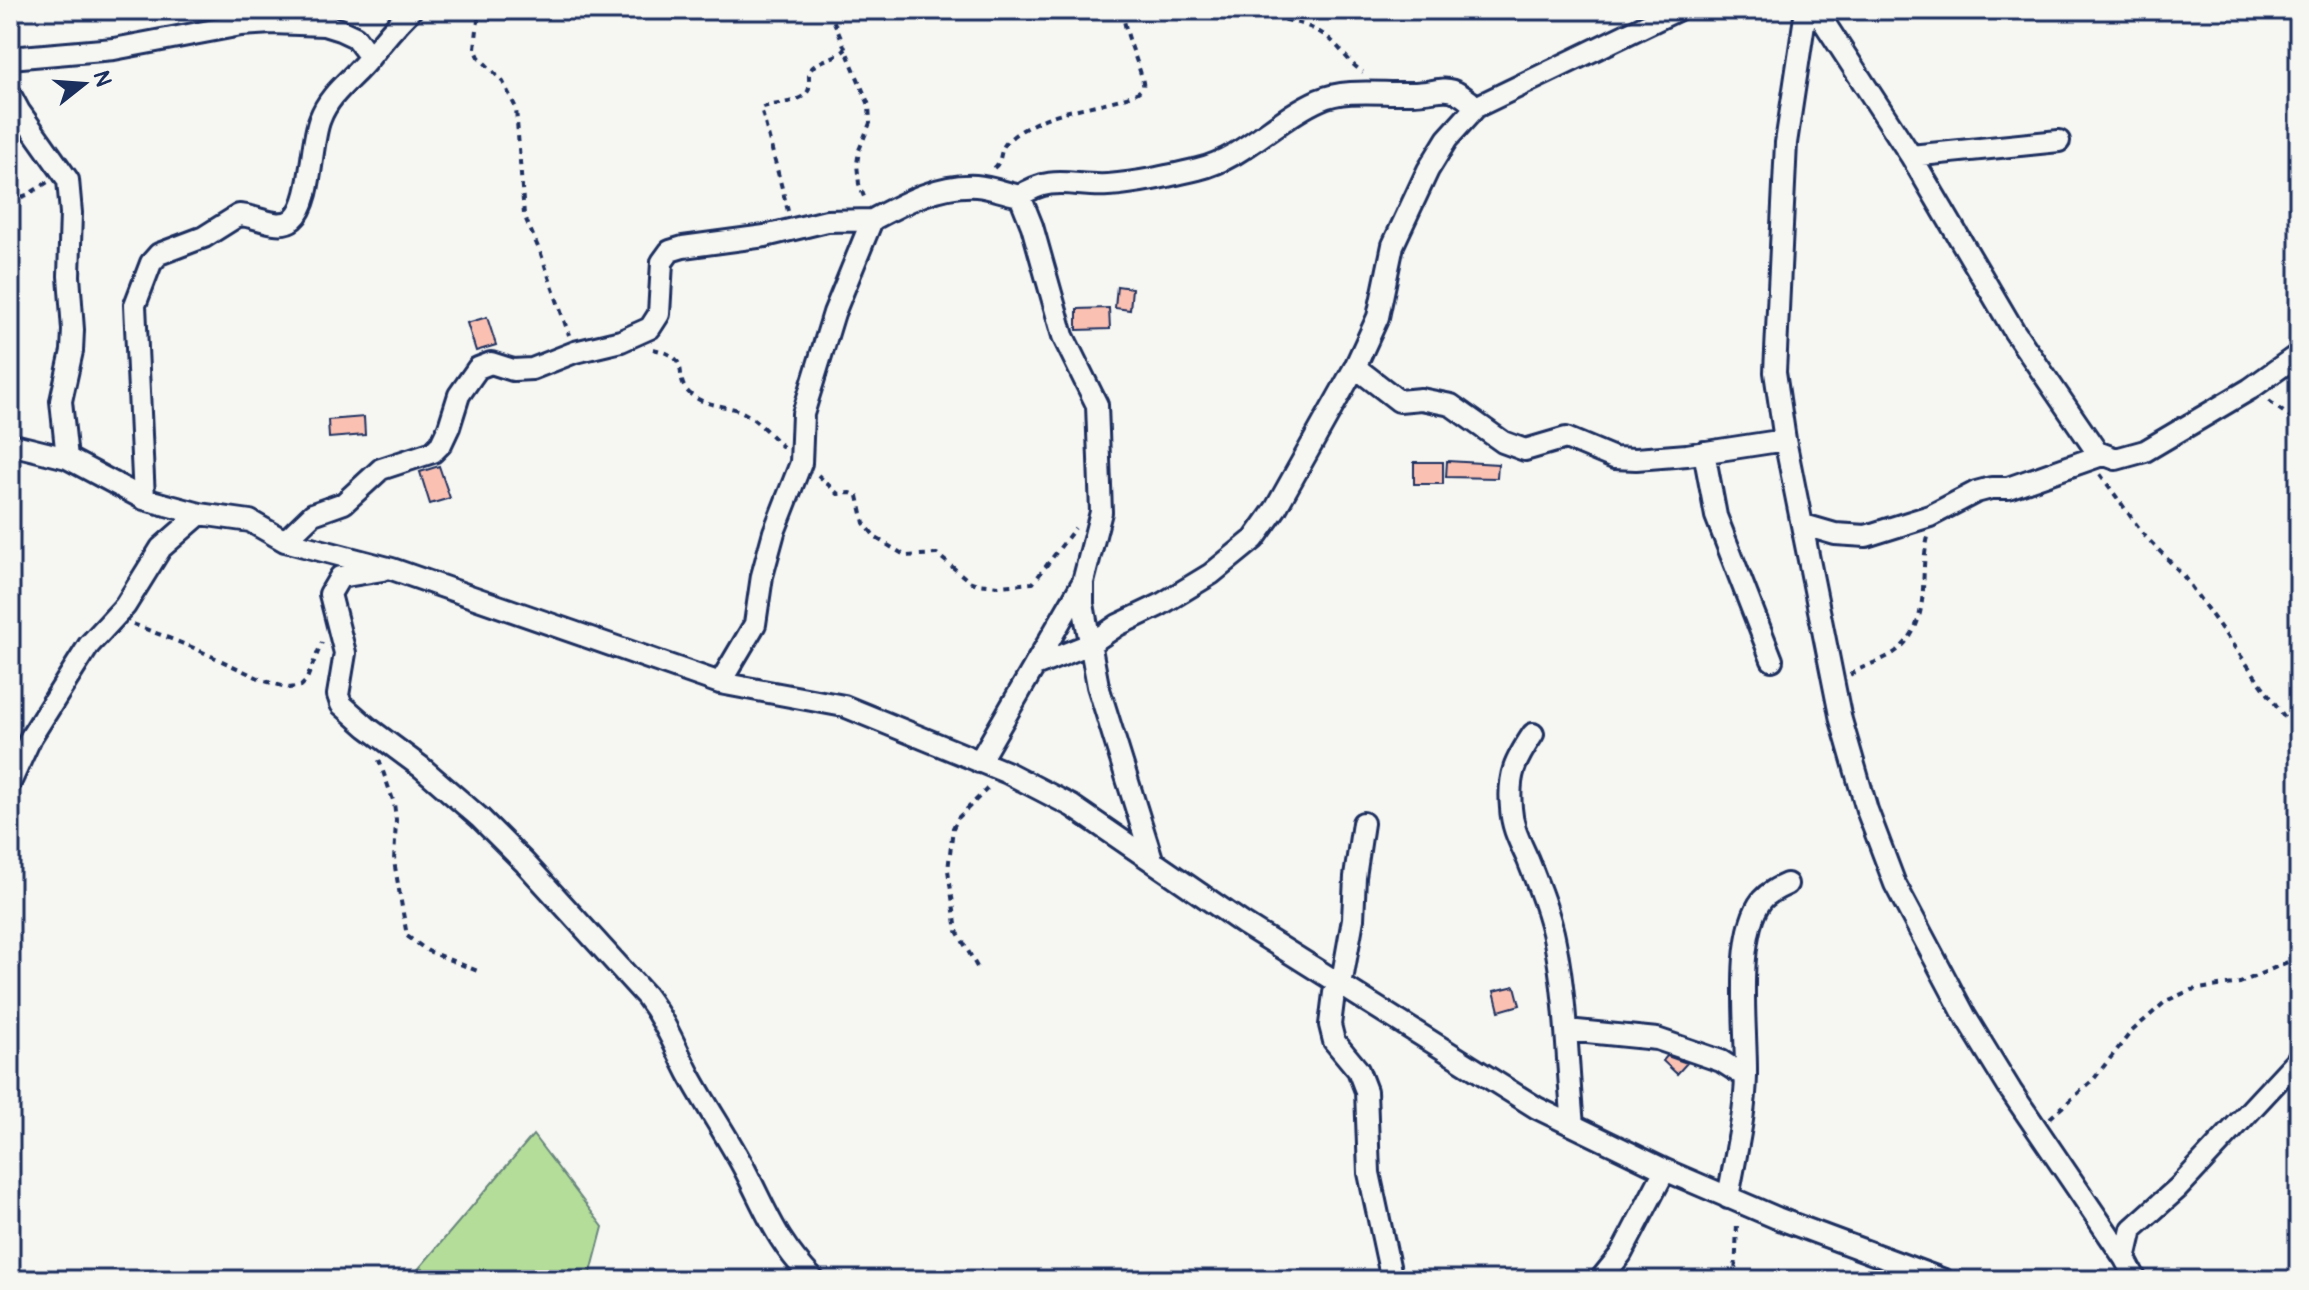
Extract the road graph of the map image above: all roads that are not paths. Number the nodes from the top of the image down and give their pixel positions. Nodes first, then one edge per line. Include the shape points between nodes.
1 (411, 10) edge
2 (1677, 10) edge
3 (1806, 10) edge
4 (1816, 10) edge
5 (370, 57) junction
6 (10, 58) edge
7 (10, 94) edge
8 (1476, 107) junction
9 (2059, 141) dead end
10 (1911, 156) junction
11 (1020, 196) junction
12 (872, 220) junction
13 (2299, 354) edge
14 (1355, 367) junction
15 (1785, 440) junction
16 (10, 444) edge
17 (1704, 452) junction
18 (2096, 457) junction
19 (67, 458) junction
20 (144, 499) junction
21 (200, 514) junction
22 (1804, 525) junction
23 (285, 541) junction
24 (392, 569) junction
25 (1083, 582) junction
26 (1090, 644) junction
27 (1772, 660) dead end
28 (1035, 666) junction
29 (720, 683) junction
30 (1533, 734) dead end
31 (979, 762) junction
32 (10, 783) edge
33 (1363, 823) dead end
34 (1152, 859) junction
35 (1787, 884) dead end
36 (1340, 985) junction
37 (1567, 1030) junction
38 (2299, 1058) edge
39 (1746, 1077) junction
40 (1573, 1125) junction
41 (1665, 1170) junction
42 (1735, 1200) junction
43 (2125, 1259) junction
44 (814, 1280) edge
45 (1392, 1280) edge
46 (1600, 1280) edge
47 (1944, 1280) edge
48 (2136, 1280) edge

1 - 5 street
2 - 8 street
3 - 15 street via 1786,143 1774,344
4 - 10 street
5 - 6 street via 355,37 340,30 272,23 114,49
5 - 20 street via 345,81 320,118 307,187 292,220 281,223 239,215 151,263 135,311
7 - 19 street via 64,172 71,213 72,351 61,397
8 - 11 street via 1446,88 1322,99 1235,154 1202,168 1106,185 1037,184
8 - 14 street via 1447,139 1404,220 1393,245 1378,317
9 - 10 street
10 - 18 street
11 - 12 street via 975,186 935,191
11 - 25 street via 1063,336 1097,405 1101,512
12 - 23 street via 827,221 670,251 662,262 655,323 621,341 532,369 491,363 478,368 433,452 381,469 344,503 313,514
12 - 29 street via 834,313 803,414 801,463 774,532 755,624
13 - 18 street via 2145,451 2116,459
14 - 17 street via 1399,401 1451,405 1514,448 1525,450 1566,438 1614,458
14 - 26 street via 1254,539 1211,574
15 - 17 street
15 - 22 street
16 - 19 street
17 - 27 street via 1716,516
18 - 22 street via 2008,488 1976,492 1937,513 1866,536
19 - 20 street
20 - 21 street
21 - 23 street via 250,521
21 - 32 street via 161,548 134,593 67,677
22 - 43 street via 1841,720 1895,884 1965,1016
23 - 24 street
24 - 29 street
24 - 44 street via 340,577 330,594 345,653 341,704 480,818 646,996 662,1017 776,1235
25 - 26 street
25 - 28 street
26 - 28 street
26 - 34 street
28 - 31 street
29 - 31 street via 844,706
30 - 37 street via 1512,769 1510,806 1555,939
31 - 34 street via 1072,806
33 - 36 street
34 - 36 street
35 - 39 street via 1760,902 1746,951
36 - 40 street
36 - 45 street via 1330,1025 1334,1041 1358,1070 1366,1091 1369,1173
37 - 39 street via 1657,1039 1721,1061
37 - 40 street
38 - 43 street via 2178,1188 2132,1229
39 - 42 street
40 - 41 street
41 - 42 street
41 - 46 street via 1621,1254
42 - 47 street
43 - 48 street

